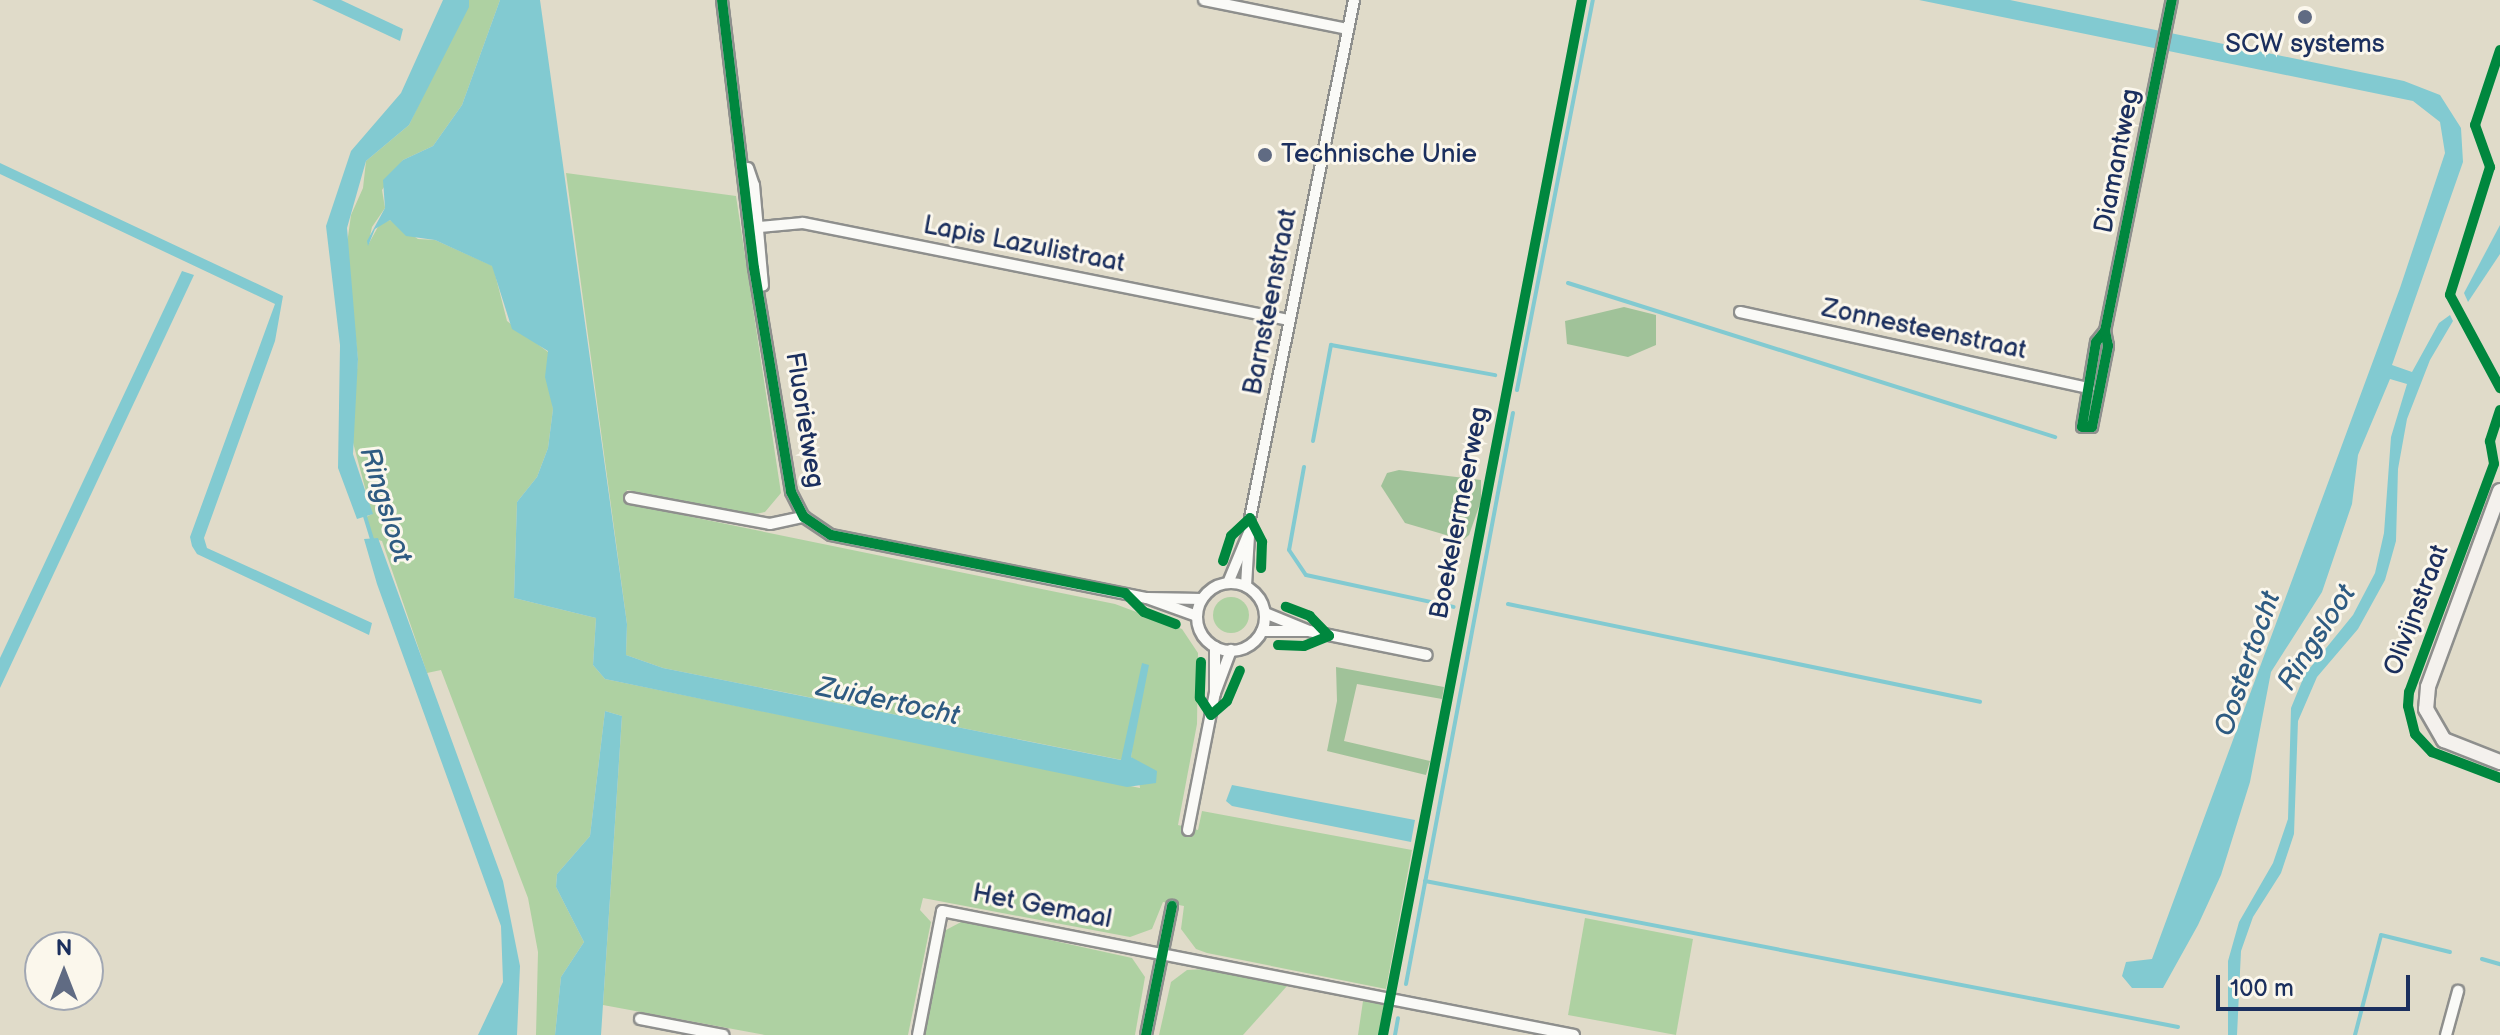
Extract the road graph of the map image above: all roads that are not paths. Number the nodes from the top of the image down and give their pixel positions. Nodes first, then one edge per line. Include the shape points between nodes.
1 (722, 0) edge
2 (1204, 0) edge
3 (1354, 0) edge
4 (2172, 0) edge
5 (1348, 29) junction
6 (754, 227) junction
7 (1740, 312) dead end
8 (1289, 320) junction
9 (2105, 331) junction
10 (2086, 388) junction
11 (2099, 389) junction
12 (2500, 491) edge
13 (630, 498) dead end
14 (804, 517) junction
15 (1248, 535) junction
16 (1228, 583) junction
17 (1246, 586) junction
18 (1147, 598) junction
19 (1202, 599) junction
20 (1265, 613) junction
21 (1197, 616) junction
22 (1262, 631) junction
23 (1309, 631) junction
24 (1215, 647) junction
25 (1231, 650) junction
26 (1427, 655) dead end
27 (1215, 693) junction
28 (2500, 762) edge
29 (1188, 830) dead end
30 (1172, 906) dead end
31 (1163, 955) junction
32 (2458, 991) dead end
33 (640, 1019) dead end
34 (723, 1035) edge
35 (918, 1035) edge
36 (1146, 1035) edge
37 (1574, 1035) edge
38 (2446, 1035) edge

1 - 6 street, Fluorietweg
2 - 5 street
3 - 5 street, Barnsteenstraat
4 - 9 street, Diamantweg
5 - 8 street, Barnsteenstraat
6 - 8 street, Lapis Lazulistraat via 803,223
6 - 14 street, Fluorietweg via 791,492
7 - 10 street, Zonnesteenstraat
8 - 15 street, Barnsteenstraat
9 - 10 street, Diamantweg via 2096,342
9 - 11 street, Diamantweg
10 - 11 street, Zonnesteenstraat
10 - 11 street, Diamantweg via 2079,425 2088,428
12 - 28 street, Olivijnstraat via 2428,687 2426,709 2444,740
13 - 14 street, Fluorietweg via 770,524
14 - 18 street, Fluorietweg via 831,535
15 - 16 street, Barnsteenstraat
15 - 17 street, Barnsteenstraat
16 - 17 street
16 - 19 street
17 - 20 street via 1259,597
18 - 19 street, Fluorietweg
18 - 21 street, Fluorietweg
19 - 21 street
20 - 22 street
20 - 23 street
21 - 24 street via 1200,631
22 - 23 street
22 - 25 street via 1246,647
23 - 26 street
24 - 25 street
24 - 27 street
25 - 27 street
27 - 29 street
30 - 31 street
31 - 35 street, Het Gemaal via 942,911
31 - 36 street
31 - 37 street
32 - 38 street
33 - 34 street

